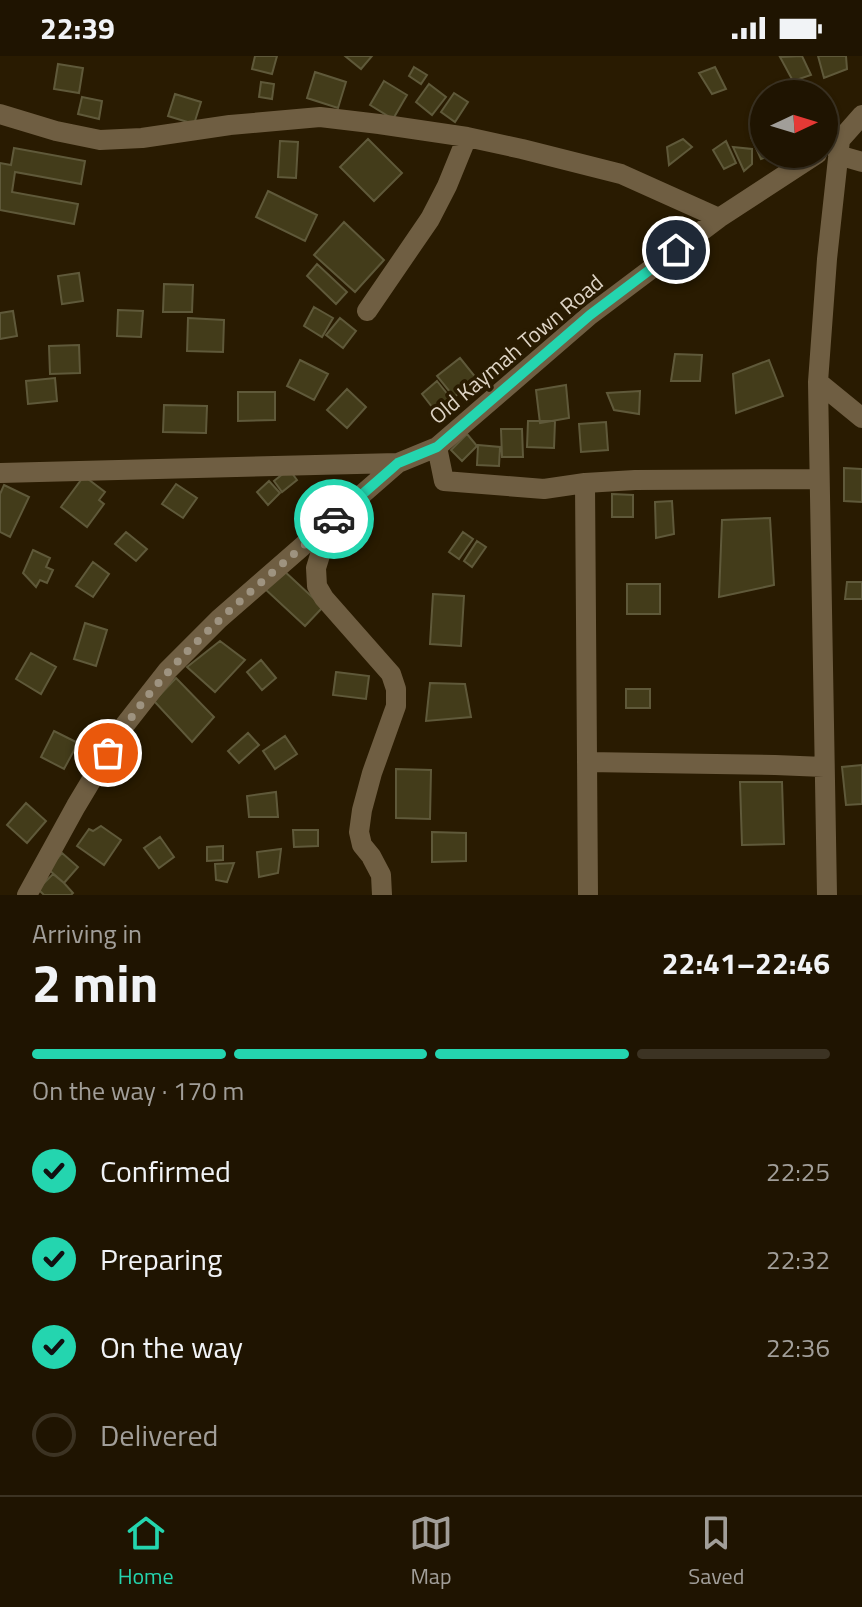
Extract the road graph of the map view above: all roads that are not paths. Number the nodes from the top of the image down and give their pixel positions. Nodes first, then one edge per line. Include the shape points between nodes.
1 (0, 114) edge
2 (862, 115) edge
3 (467, 137) junction
4 (838, 141) edge
5 (838, 153) edge
6 (862, 162) edge
7 (801, 168) edge
8 (830, 168) edge
9 (719, 218) junction
10 (367, 311) dead end
11 (818, 382) junction
12 (862, 418) edge
13 (437, 447) junction
14 (398, 463) junction
15 (0, 473) edge
16 (819, 479) junction
17 (585, 483) junction
18 (330, 523) junction
19 (587, 762) junction
20 (824, 767) junction
21 (27, 895) edge
22 (382, 895) edge
23 (588, 895) edge
24 (827, 895) edge

1 - 3 street via 100,140 320,117
2 - 4 street, Old Kaymah Town Road
3 - 9 street via 621,174
3 - 10 street via 430,219
5 - 6 street
7 - 9 street, Old Kaymah Town Road
8 - 11 street
9 - 13 street, Old Kaymah Town Road via 590,315
11 - 12 street
11 - 16 street
13 - 14 street, Old Kaymah Town Road
13 - 17 street via 444,481 544,489
14 - 15 street
14 - 18 street, Old Kaymah Town Road
16 - 17 street
16 - 20 street
17 - 19 street
18 - 21 street, Old Kaymah Town Road via 168,670 124,726
18 - 22 street via 316,568 317,586 391,674 396,689 396,706 372,773 359,832 381,875
19 - 20 street
19 - 23 street
20 - 24 street

